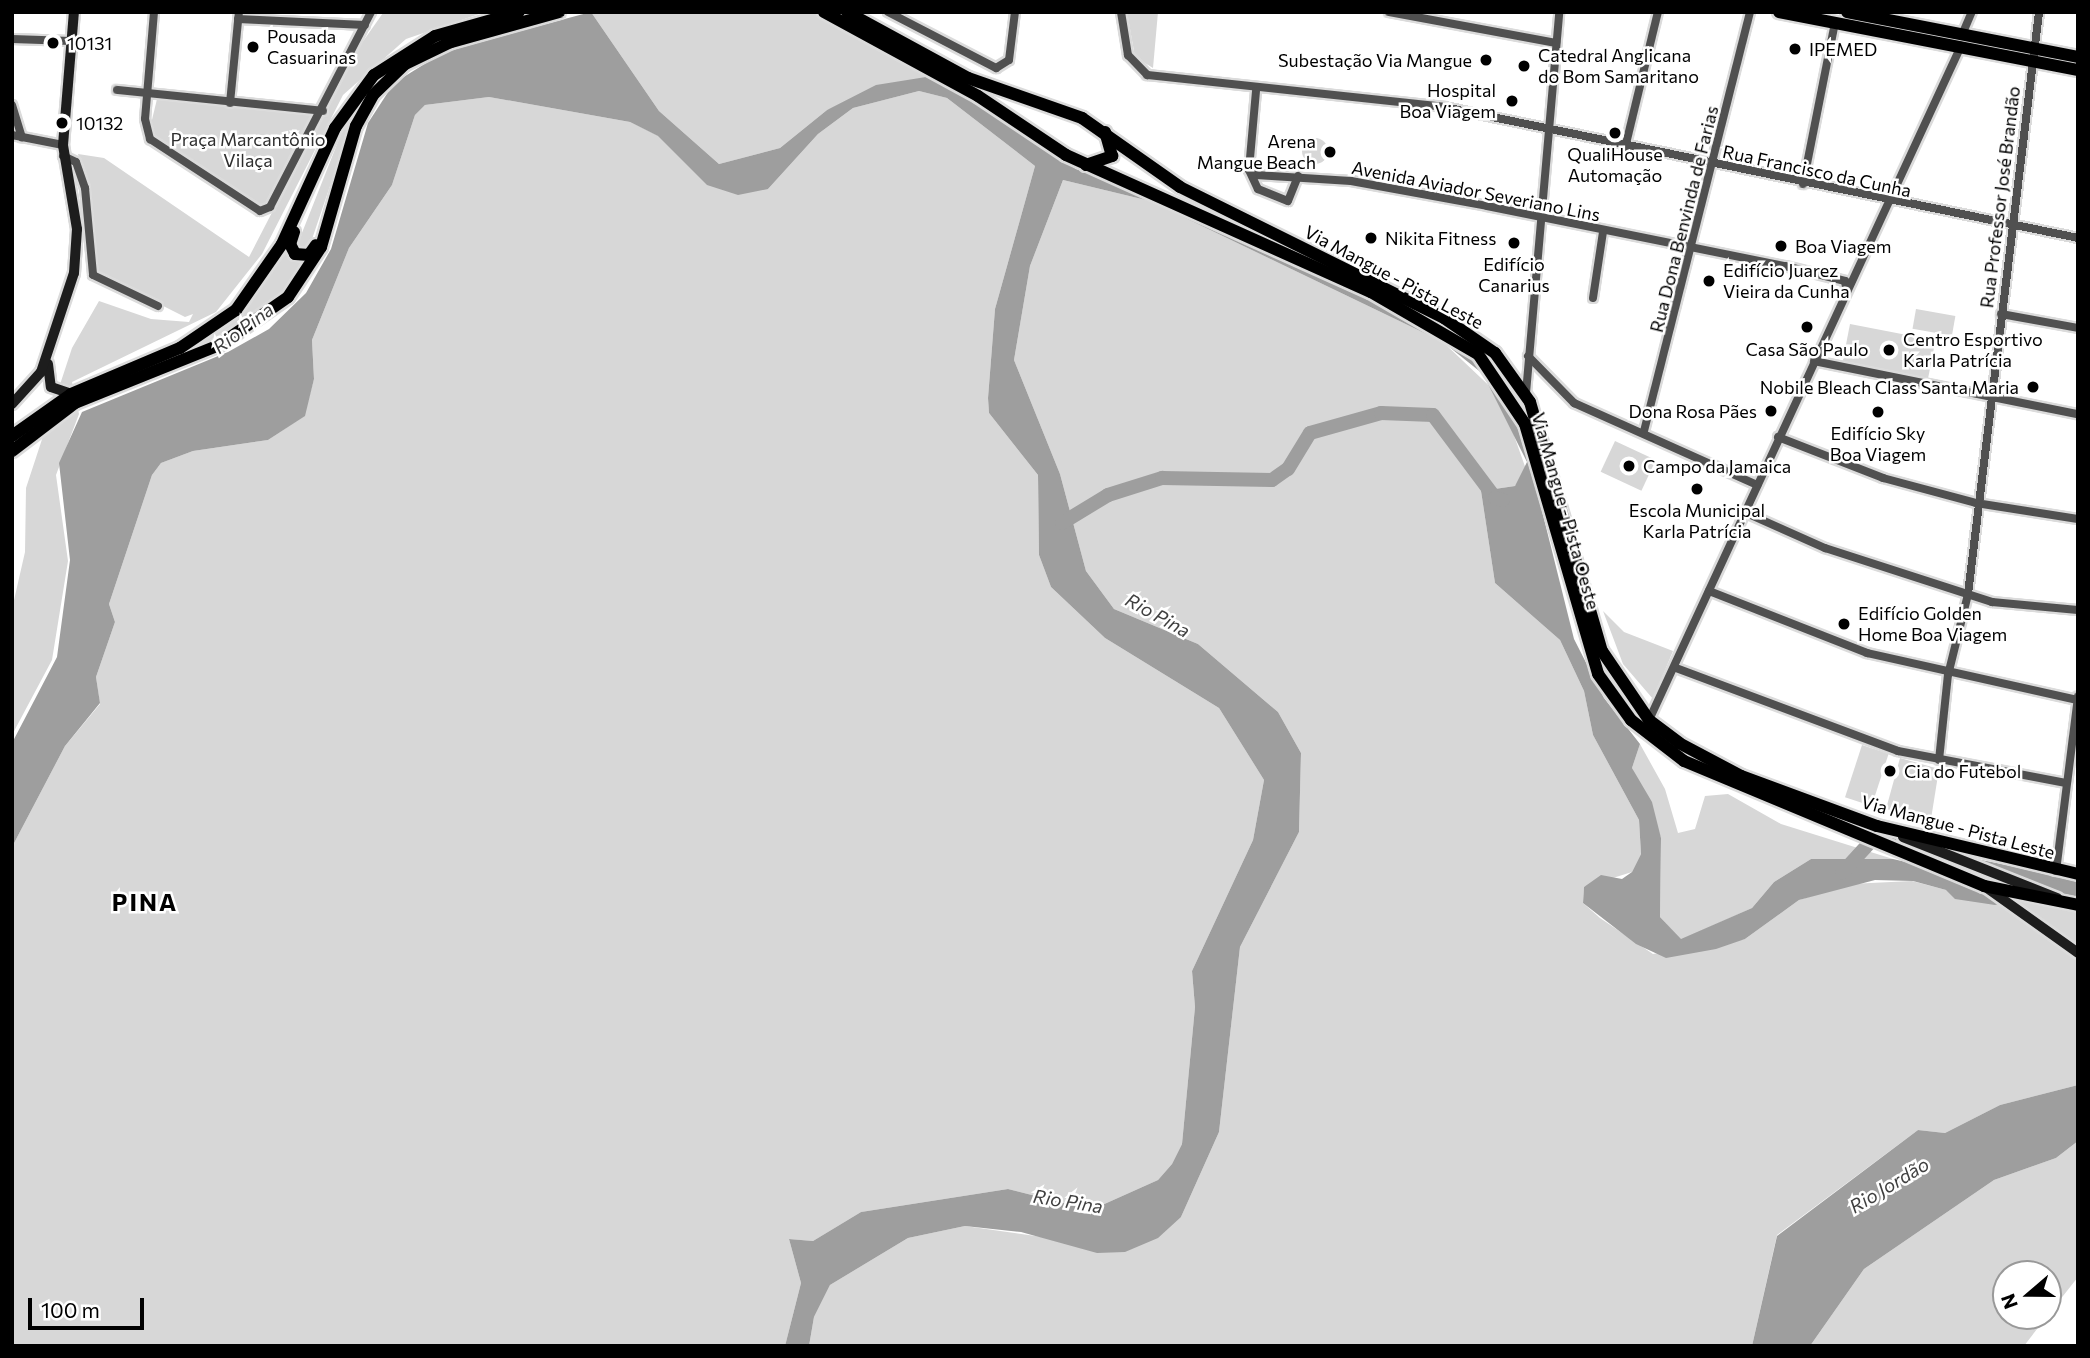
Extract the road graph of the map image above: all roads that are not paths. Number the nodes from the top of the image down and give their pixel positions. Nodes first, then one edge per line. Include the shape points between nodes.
1 (74, 12) edge
2 (153, 12) edge
3 (371, 12) edge
4 (519, 12) edge
5 (559, 12) edge
6 (824, 12) edge
7 (847, 12) edge
8 (888, 12) edge
9 (1014, 12) edge
10 (1121, 12) edge
11 (1389, 12) edge
12 (1559, 12) edge
13 (1658, 12) edge
14 (1750, 12) edge
15 (1779, 12) edge
16 (1847, 12) edge
17 (1972, 12) edge
18 (2039, 12) edge
19 (238, 16) edge
20 (1835, 23) junction
21 (365, 25) junction
22 (12, 39) edge
23 (71, 41) junction
24 (1961, 41) junction
25 (1556, 43) junction
26 (2034, 55) junction
27 (2078, 57) edge
28 (2078, 70) edge
29 (117, 90) dead end
30 (1256, 91) junction
31 (148, 95) junction
32 (230, 103) junction
33 (12, 104) edge
34 (323, 111) junction
35 (337, 124) junction
36 (1103, 129) junction
37 (1549, 133) junction
38 (12, 135) edge
39 (22, 137) junction
40 (1625, 148) junction
41 (63, 150) junction
42 (1086, 164) junction
43 (1714, 165) junction
44 (1253, 172) junction
45 (1298, 176) junction
46 (1803, 184) junction
47 (336, 195) junction
48 (1889, 203) junction
49 (1540, 219) junction
50 (2012, 226) junction
51 (1603, 232) junction
52 (2078, 239) edge
53 (1689, 251) junction
54 (1847, 282) junction
55 (1593, 298) dead end
56 (158, 306) dead end
57 (2001, 314) junction
58 (2078, 328) edge
59 (50, 351) junction
60 (1528, 360) junction
61 (1814, 361) junction
62 (1526, 393) junction
63 (80, 394) junction
64 (1989, 394) junction
65 (14, 402) edge
66 (2078, 414) edge
67 (1644, 431) junction
68 (12, 436) edge
69 (1779, 437) junction
70 (12, 451) edge
71 (1757, 485) junction
72 (1976, 503) junction
73 (1744, 512) junction
74 (2078, 519) edge
75 (1709, 591) junction
76 (1968, 594) junction
77 (2078, 610) edge
78 (1676, 668) junction
79 (1948, 675) junction
80 (2078, 698) edge
81 (1649, 720) junction
82 (1939, 760) junction
83 (2066, 783) junction
84 (1877, 826) junction
85 (2056, 871) junction
86 (2078, 874) edge
87 (1984, 886) junction
88 (2078, 907) edge
89 (2078, 953) edge

1 - 23 street
2 - 31 street
3 - 21 street
4 - 35 main road via 412,47 374,75
5 - 47 main road via 451,42 405,64 365,110
6 - 42 main road, Via Mangue - Pista Oeste via 978,96 1043,144
7 - 36 main road, Via Mangue - Pista Leste via 968,78
8 - 9 street via 986,65 1003,67
10 - 30 street, Rua Francisco da Cunha via 1128,55 1139,72
11 - 25 street
12 - 25 street
13 - 40 street
14 - 43 street, Rua Dona Benvinda de Farias
15 - 20 main road
16 - 24 main road
17 - 24 street
18 - 26 street, Rua Professor José Brandão
19 - 21 street
19 - 32 street
20 - 24 main road
20 - 46 street
21 - 34 street
22 - 23 street
23 - 41 street
24 - 26 main road
24 - 48 street
25 - 37 street
26 - 27 main road
26 - 28 main road
26 - 50 street, Rua Professor José Brandão
29 - 31 street
30 - 37 street, Rua Francisco da Cunha via 1401,99
30 - 44 street
31 - 32 street
31 - 34 street via 150,139 266,211
32 - 34 street
33 - 39 street
35 - 47 main road via 290,241 293,252 312,252
35 - 63 main road via 282,244 236,310 180,348
36 - 42 main road via 1112,156
36 - 62 main road, Via Mangue - Pista Leste via 1191,193 1461,329 1495,353
37 - 40 street, Rua Francisco da Cunha
37 - 49 street
38 - 39 street
39 - 41 street
40 - 43 street, Rua Francisco da Cunha
41 - 56 street via 76,162 85,188 93,275
41 - 59 street via 76,246 68,304
42 - 87 main road, Via Mangue - Pista Oeste via 1359,286 1478,354 1517,405 1581,631 1608,693 1631,720 1707,772
43 - 46 street, Rua Francisco da Cunha
43 - 53 street, Rua Dona Benvinda de Farias
44 - 45 street, Avenida Aviador Severiano Lins
44 - 45 street via 1258,189 1288,201
45 - 49 street, Avenida Aviador Severiano Lins
46 - 48 street, Rua Francisco da Cunha
47 - 63 main road via 316,257 274,311 219,345
48 - 50 street, Rua Francisco da Cunha
48 - 54 street
49 - 51 street, Avenida Aviador Severiano Lins
49 - 60 street
50 - 52 street, Rua Francisco da Cunha
50 - 57 street, Rua Professor José Brandão
51 - 53 street, Avenida Aviador Severiano Lins
51 - 55 street
53 - 54 street, Avenida Aviador Severiano Lins
53 - 67 street, Rua Dona Benvinda de Farias
54 - 61 street
57 - 58 street
57 - 64 street, Rua Professor José Brandão
59 - 63 street via 48,382
59 - 65 street via 35,383
60 - 62 street
60 - 67 street via 1568,399
61 - 64 street
61 - 69 street
62 - 81 main road, Via Mangue - Pista Leste via 1595,634 1611,670
63 - 68 main road
63 - 70 main road
64 - 66 street
64 - 72 street, Rua Professor José Brandão
67 - 71 street
69 - 71 street
69 - 72 street via 1839,464
71 - 73 street
72 - 74 street
72 - 76 street, Rua Professor José Brandão
73 - 75 street
73 - 76 street via 1825,548
75 - 78 street
75 - 79 street via 1867,653
76 - 77 street
76 - 79 street, Rua Professor José Brandão
78 - 81 street via 1661,705
78 - 82 street via 1832,730
79 - 80 street
79 - 82 street, Rua Professor José Brandão
80 - 83 street
81 - 84 main road, Via Mangue - Pista Leste via 1717,765
82 - 83 street
83 - 85 street
84 - 85 main road, Via Mangue - Pista Leste
84 - 88 street
85 - 86 main road, Via Mangue - Pista Leste
87 - 88 main road, Via Mangue - Pista Oeste
87 - 89 street

